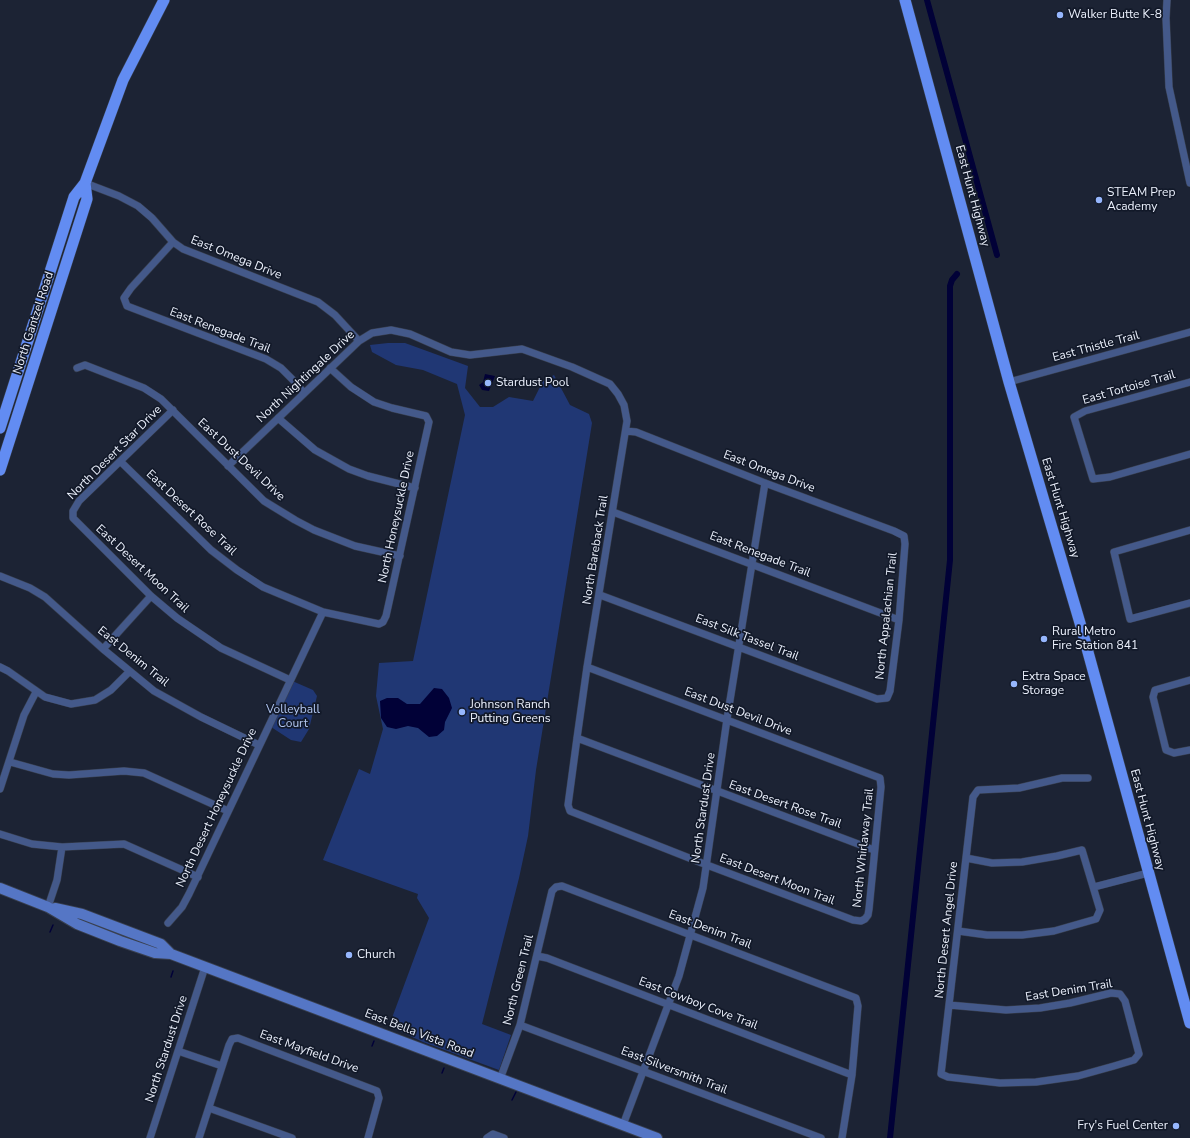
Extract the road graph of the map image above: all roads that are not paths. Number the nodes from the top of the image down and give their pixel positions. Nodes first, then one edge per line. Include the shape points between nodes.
1 (164, 0) edge
2 (905, 0) edge
3 (1167, 0) edge
4 (85, 183) junction
5 (1190, 184) edge
6 (174, 242) junction
7 (1190, 332) edge
8 (358, 341) junction
9 (527, 351) joint
10 (77, 368) dead end
11 (330, 368) junction
12 (1009, 382) junction
13 (1190, 382) edge
14 (304, 394) junction
15 (173, 410) junction
16 (278, 418) junction
17 (0, 428) edge
18 (626, 431) junction
19 (1190, 454) edge
20 (121, 462) junction
21 (228, 466) junction
22 (0, 470) edge
23 (764, 483) junction
24 (415, 488) junction
25 (72, 511) joint
26 (613, 512) junction
27 (1190, 530) edge
28 (904, 536) joint
29 (400, 556) junction
30 (752, 564) junction
31 (0, 576) edge
32 (600, 595) junction
33 (151, 596) junction
34 (1190, 603) edge
35 (323, 612) junction
36 (899, 620) junction
37 (383, 622) joint
38 (738, 646) junction
39 (103, 649) junction
40 (0, 667) edge
41 (587, 667) junction
42 (129, 672) junction
43 (290, 680) junction
44 (1190, 680) edge
45 (36, 692) junction
46 (887, 698) joint
47 (727, 719) junction
48 (577, 738) junction
49 (259, 745) junction
50 (1190, 750) edge
51 (10, 762) junction
52 (880, 778) joint
53 (1088, 778) dead end
54 (0, 790) edge
55 (717, 792) junction
56 (228, 811) junction
57 (570, 811) joint
58 (0, 834) edge
59 (62, 847) junction
60 (874, 850) junction
61 (966, 858) junction
62 (707, 865) junction
63 (1148, 873) junction
64 (198, 877) junction
65 (556, 886) joint
66 (1094, 887) junction
67 (0, 888) edge
68 (48, 907) junction
69 (865, 920) joint
70 (168, 923) dead end
71 (958, 931) junction
72 (691, 935) junction
73 (537, 956) junction
74 (206, 967) junction
75 (669, 1004) junction
76 (949, 1006) junction
77 (1190, 1023) edge
78 (520, 1025) junction
79 (178, 1051) junction
80 (222, 1066) junction
81 (643, 1072) junction
82 (942, 1074) joint
83 (852, 1075) junction
84 (500, 1079) junction
85 (209, 1108) junction
86 (623, 1125) junction
87 (150, 1138) edge
88 (199, 1138) edge
89 (292, 1138) edge
90 (368, 1138) edge
91 (487, 1138) edge
92 (504, 1138) edge
93 (658, 1138) edge
94 (821, 1138) edge
95 (842, 1138) edge

1 - 4 main road, North Gantzel Road via 123,80
2 - 12 main road, East Hunt Highway
3 - 5 street via 1169,87
4 - 6 street, East Omega Drive via 138,206
4 - 17 main road, North Gantzel Road via 74,197
4 - 22 main road, North Gantzel Road via 87,198
6 - 8 street, East Omega Drive via 194,254 318,302 335,315
6 - 14 street, East Renegade Trail via 124,298 127,306 266,359 281,368
7 - 12 street, East Thistle Trail
8 - 9 street, North Nightingale Drive via 372,334 391,330 410,334 451,352 470,355 507,350
8 - 11 street, North Nightingale Drive
9 - 18 street, North Bareback Trail via 610,384 624,405
10 - 15 street, East Dust Devil Drive via 85,365 144,388
11 - 14 street, North Nightingale Drive
11 - 24 street, North Honeysuckle Drive via 351,387 374,402 426,416 429,422
12 - 63 main road, East Hunt Highway via 1080,623
13 - 19 street, East Tortoise Trail via 1085,411 1074,417 1093,479 1110,477
14 - 16 street, North Nightingale Drive
15 - 20 street, North Desert Star Drive
15 - 21 street, East Dust Devil Drive
16 - 21 street, North Nightingale Drive
16 - 24 street via 315,450 349,469
18 - 23 street, East Omega Drive via 636,432
18 - 26 street, North Bareback Trail
20 - 25 street, North Desert Star Drive
20 - 35 street, East Desert Rose Trail via 211,550 237,570 263,587
21 - 29 street, East Dust Devil Drive via 264,501 295,520 355,546
23 - 28 street, East Omega Drive
23 - 30 street, North Stardust Drive
24 - 29 street, North Honeysuckle Drive
25 - 33 street, East Desert Moon Trail via 73,518
26 - 30 street, East Renegade Trail
26 - 32 street, North Bareback Trail
27 - 34 street via 1114,552 1130,619
28 - 36 street, North Appalachian Trail
29 - 37 street, North Honeysuckle Drive
30 - 36 street, East Renegade Trail
30 - 38 street, North Stardust Drive
31 - 39 street, East Denim Trail via 45,597
32 - 38 street, East Silk Tassel Trail
32 - 41 street, North Bareback Trail
33 - 39 street
33 - 43 street, East Desert Moon Trail via 177,618 221,648
35 - 37 street, East Desert Rose Trail via 379,624
35 - 43 street, North Desert Honeysuckle Drive
36 - 46 street, North Appalachian Trail
38 - 46 street, East Silk Tassel Trail via 877,699
38 - 47 street, North Stardust Drive
39 - 42 street, East Denim Trail
40 - 45 street
41 - 47 street, East Dust Devil Drive
41 - 48 street, North Bareback Trail
42 - 45 street via 111,690 95,700 71,704
42 - 49 street, East Denim Trail via 178,705
43 - 49 street, North Desert Honeysuckle Drive
44 - 50 street via 1155,690 1153,697 1166,750 1174,753
45 - 51 street via 24,715
47 - 52 street, East Dust Devil Drive
47 - 55 street, North Stardust Drive
48 - 55 street, East Desert Rose Trail
48 - 57 street, North Bareback Trail via 568,805
49 - 56 street, North Desert Honeysuckle Drive
51 - 54 street
51 - 56 street via 53,774 124,771 144,774
52 - 60 street, North Whirlaway Trail
53 - 61 street, North Desert Angel Drive via 1062,778 1019,788 978,790 973,796
55 - 60 street, East Desert Rose Trail
55 - 62 street, North Stardust Drive
56 - 64 street, North Desert Honeysuckle Drive
57 - 62 street, East Desert Moon Trail
58 - 59 street via 32,844
59 - 64 street via 124,844
59 - 68 street via 57,880
60 - 69 street, North Whirlaway Trail via 868,915
61 - 66 street via 992,863 1022,862 1082,850
61 - 71 street, North Desert Angel Drive
62 - 69 street, East Desert Moon Trail via 853,920
62 - 72 street, North Stardust Drive
63 - 66 street
63 - 77 main road, East Hunt Highway
64 - 70 street, North Desert Honeysuckle Drive via 182,907
65 - 72 street, East Denim Trail via 562,886
65 - 73 street, North Green Trail via 552,891
66 - 71 street via 1100,910 1096,919 1054,931 1022,935 987,935
67 - 68 street, East Bella Vista Road
68 - 74 street, East Bella Vista Road via 78,924 120,941 155,953 171,954
71 - 76 street, North Desert Angel Drive
72 - 75 street, North Stardust Drive
72 - 83 street, East Denim Trail via 856,998 858,1006
73 - 75 street, East Cowboy Cove Trail
73 - 78 street, North Green Trail
74 - 79 street, North Stardust Drive
74 - 84 street, East Bella Vista Road
75 - 81 street, North Stardust Drive
75 - 83 street, East Cowboy Cove Trail
76 - 82 street, North Desert Angel Drive
76 - 82 street, East Denim Trail via 1006,1010 1040,1008 1111,993 1120,994 1125,1001 1139,1054 1134,1060 1078,1076 1036,1082 1000,1083 948,1077
78 - 81 street, East Silversmith Trail
78 - 84 street, North Green Trail
79 - 80 street
79 - 87 street, North Stardust Drive
80 - 85 street
80 - 90 street, East Mayfield Drive via 232,1039 238,1038 377,1091 379,1098
81 - 86 street, North Stardust Drive
81 - 94 street, East Silversmith Trail
83 - 95 street
84 - 86 street, East Bella Vista Road
85 - 88 street
85 - 89 street
86 - 93 street, East Bella Vista Road
91 - 92 street via 493,1134

